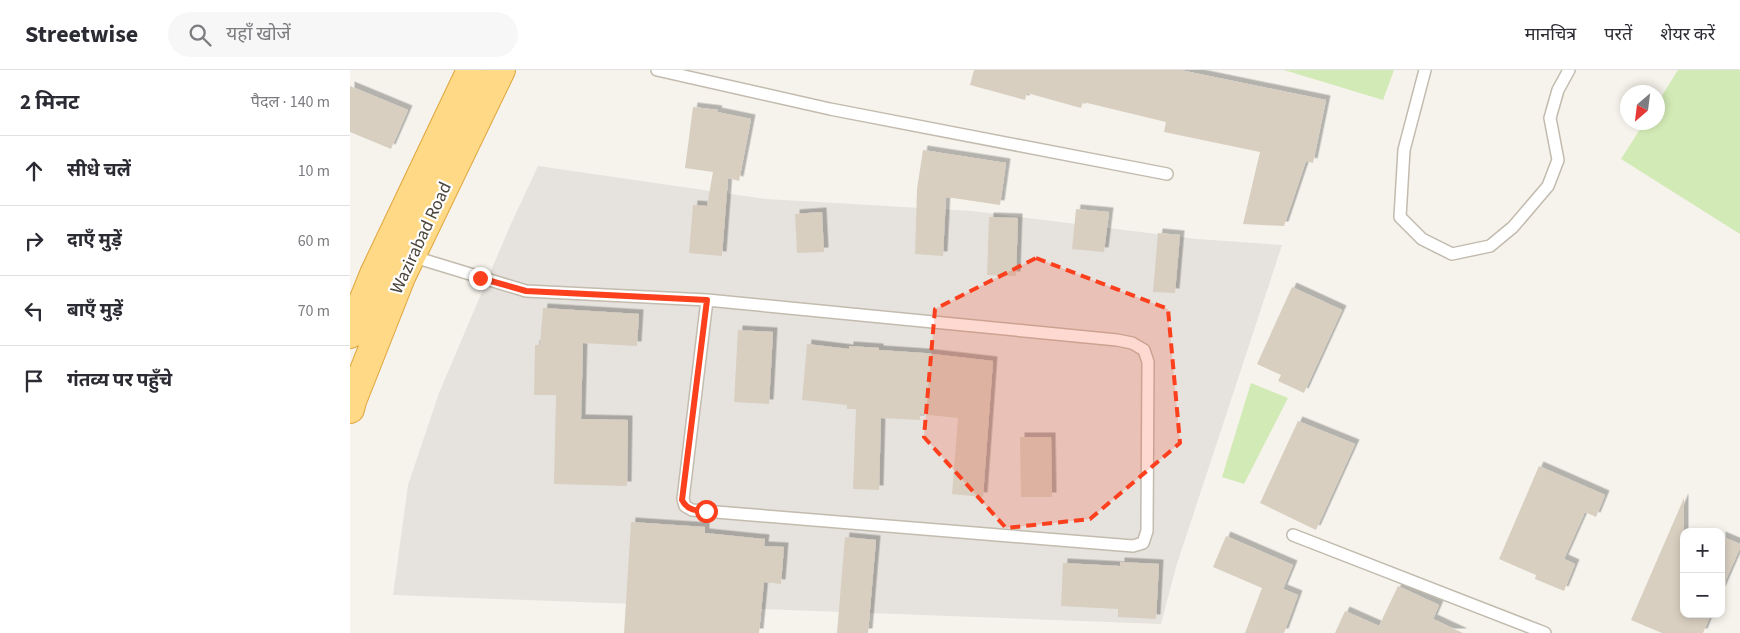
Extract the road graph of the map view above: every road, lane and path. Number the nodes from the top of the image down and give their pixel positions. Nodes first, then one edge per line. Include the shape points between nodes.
1 (470, 70) edge
2 (501, 70) edge
3 (657, 70) edge
4 (1424, 70) edge
5 (1569, 70) edge
6 (1167, 174) dead end
7 (411, 256) junction
8 (707, 300) junction
9 (350, 334) edge
10 (350, 409) edge
11 (1294, 535) dead end
12 (1545, 633) edge

1 - 9 highway, Wazirabad Road via 374,274
2 - 7 highway, Wazirabad Road
3 - 6 lane via 830,109
4 - 5 lane via 1404,150 1400,217 1422,239 1452,254 1490,246 1513,227 1548,186 1558,160 1550,118 1558,90
7 - 8 lane via 526,291
7 - 10 highway, Wazirabad Road
8 - 8 lane via 682,500 692,510 1133,546 1143,542 1147,531 1148,362 1144,350 1132,343
11 - 12 lane

